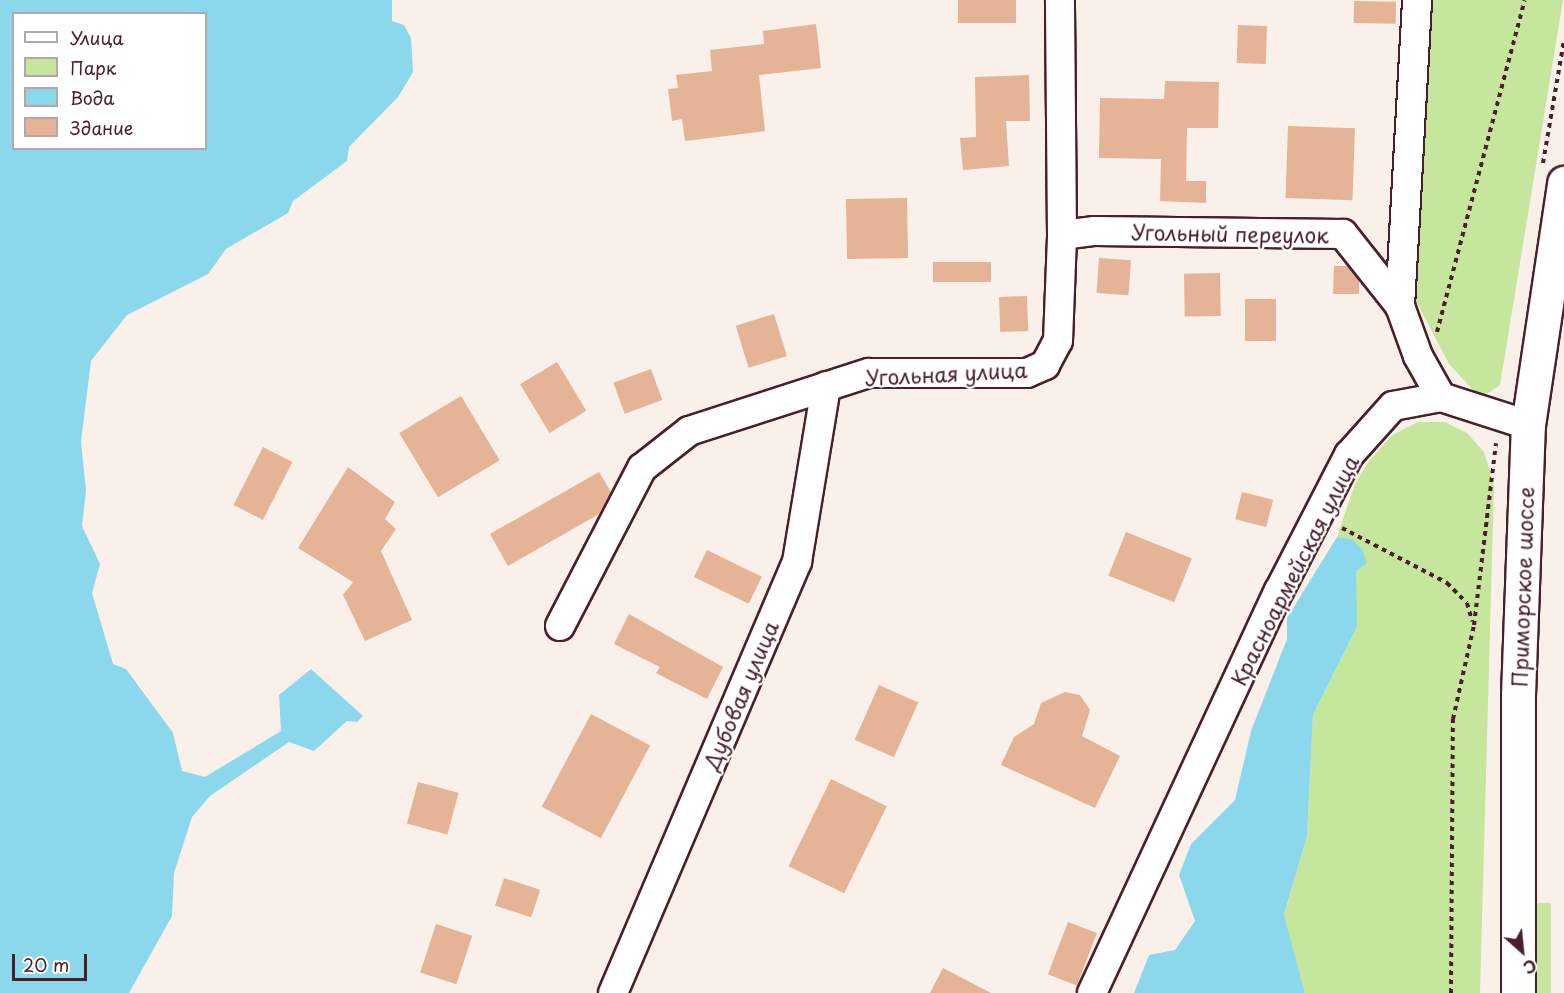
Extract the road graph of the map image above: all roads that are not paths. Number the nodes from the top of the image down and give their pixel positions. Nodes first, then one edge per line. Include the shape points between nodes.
1 (1060, 0) edge
2 (1417, 0) edge
3 (1564, 183) edge
4 (1062, 235) junction
5 (1403, 316) junction
6 (826, 386) junction
7 (1441, 397) junction
8 (1528, 425) junction
9 (560, 626) dead end
10 (613, 993) edge
11 (1092, 993) edge
12 (1518, 993) edge

1 - 4 street, Угольная улица
2 - 5 street
3 - 8 highway, Приморское шоссе
4 - 5 street, Угольный переулок via 1095,231 1343,234
4 - 6 street, Угольная улица via 1058,340 1045,365 1027,373 870,373
5 - 7 street
6 - 9 street, Угольная улица via 689,431 642,468
6 - 10 street, Дубовая улица via 797,562
7 - 8 street
7 - 11 street, Красноармейская улица via 1393,406 1349,455 1279,591
8 - 12 highway, Приморское шоссе via 1518,695

